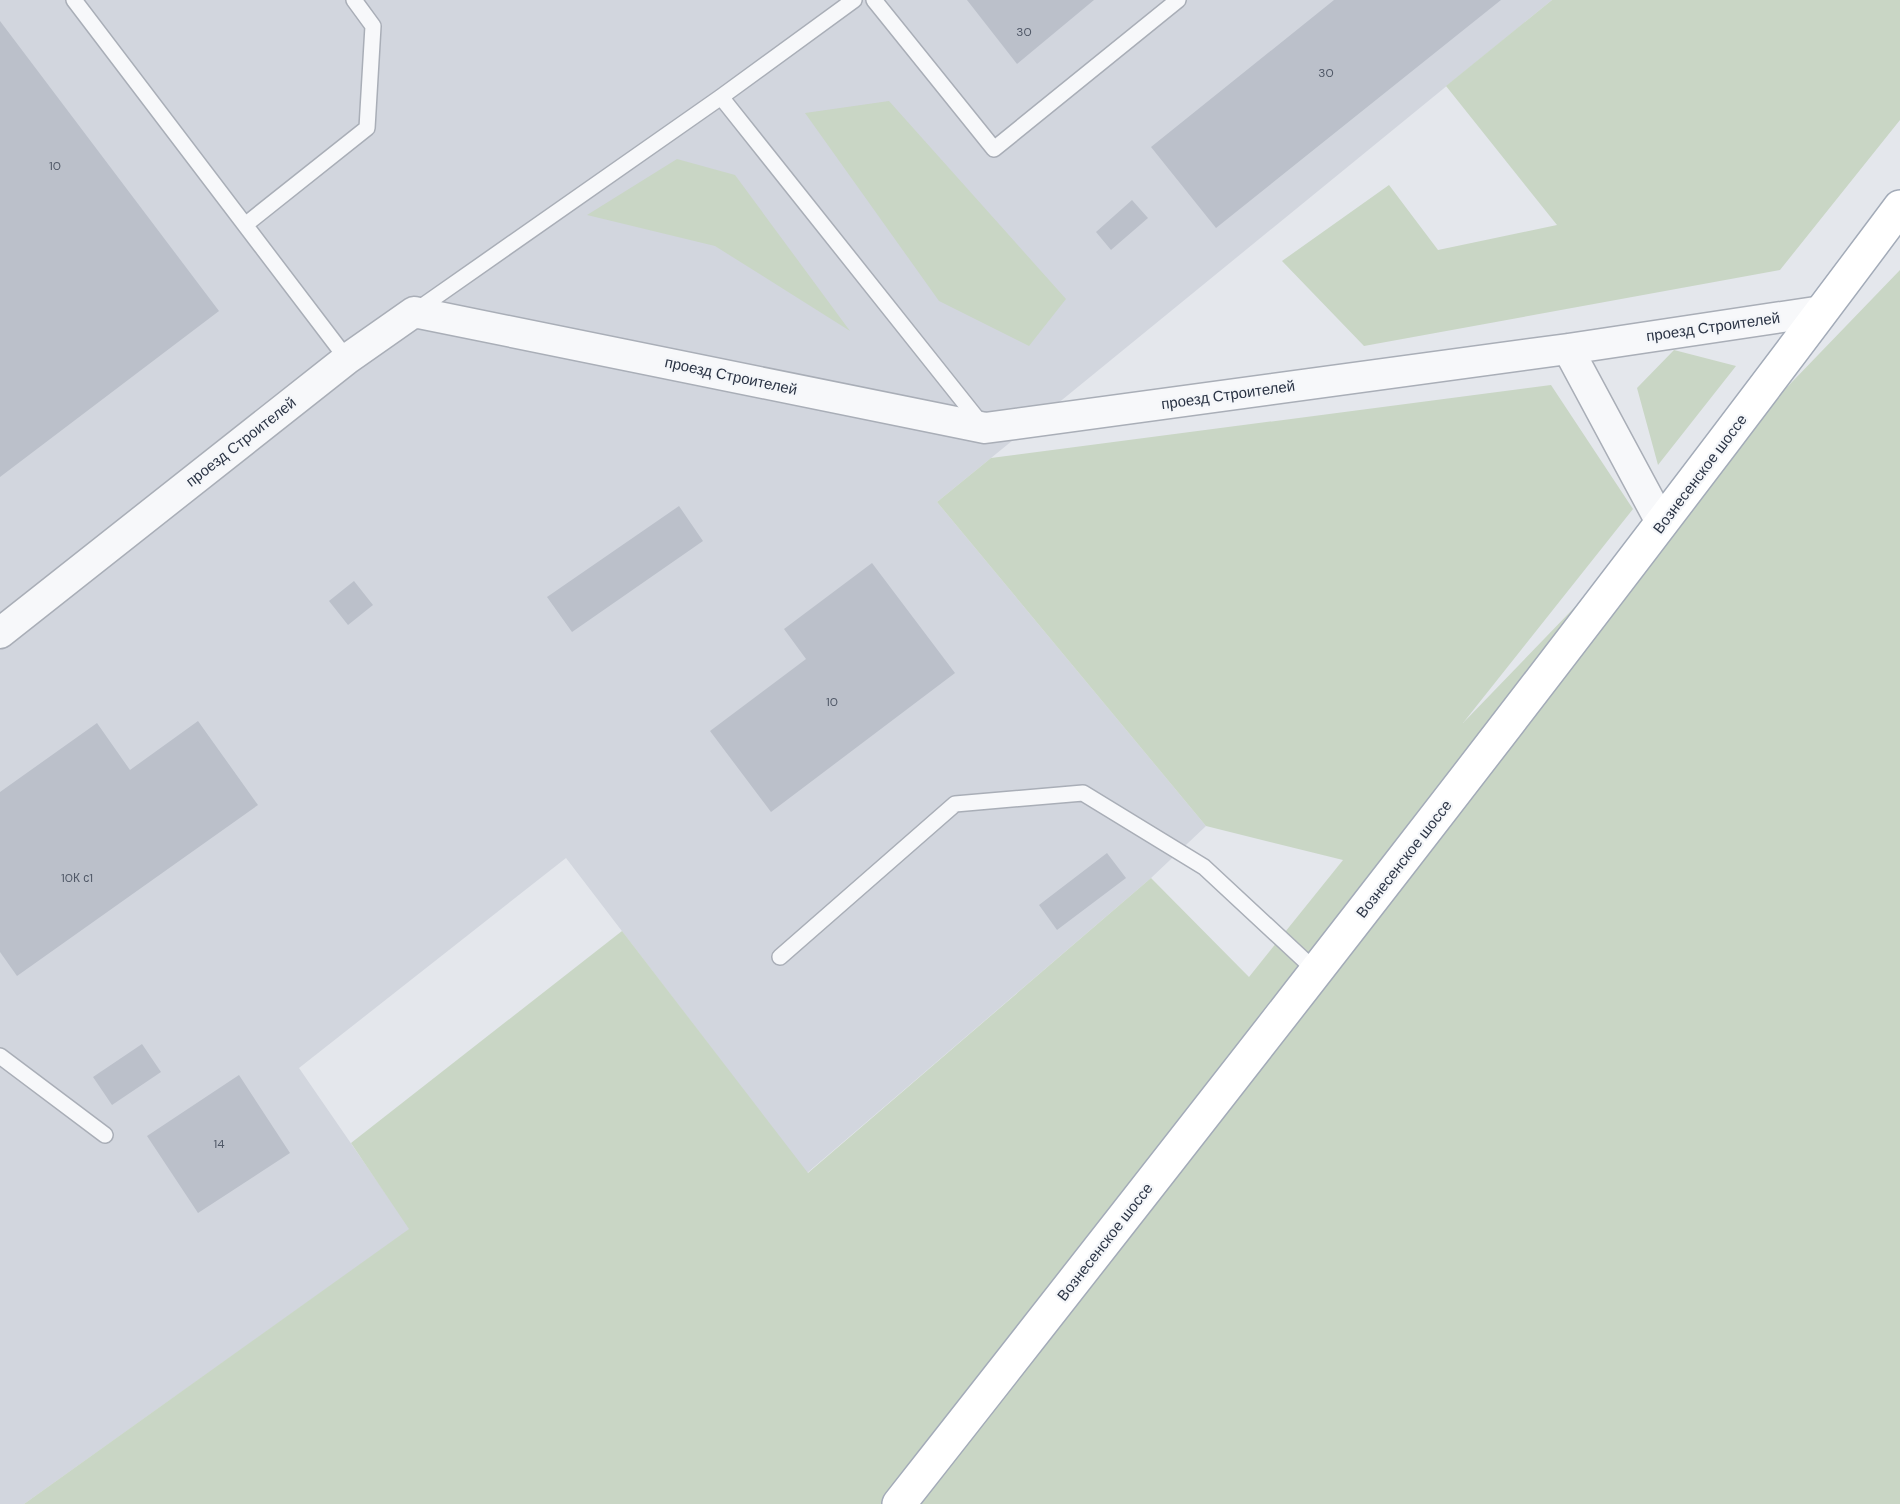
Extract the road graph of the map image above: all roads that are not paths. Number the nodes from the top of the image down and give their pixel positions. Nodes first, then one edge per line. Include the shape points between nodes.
1 (74, 0) edge
2 (354, 0) edge
3 (854, 0) edge
4 (874, 0) edge
5 (1178, 0) edge
6 (722, 97) junction
7 (1900, 207) edge
8 (245, 225) junction
9 (1822, 311) junction
10 (414, 312) junction
11 (1568, 349) junction
12 (346, 359) junction
13 (985, 428) junction
14 (1662, 524) junction
15 (0, 633) edge
16 (780, 957) dead end
17 (1317, 972) junction
18 (0, 1056) edge
19 (105, 1135) dead end
20 (899, 1504) edge

1 - 8 lane
2 - 8 lane via 373,26 367,128
3 - 6 lane
4 - 5 lane via 993,149
6 - 10 lane
6 - 13 lane
7 - 9 main road, Вознесенское шоссе
8 - 12 lane
9 - 11 street, проезд Строителей
9 - 14 main road, Вознесенское шоссе
10 - 12 street, проезд Строителей
10 - 13 street, проезд Строителей
11 - 13 street, проезд Строителей
11 - 14 street
12 - 15 street, проезд Строителей
14 - 17 main road, Вознесенское шоссе
16 - 17 lane via 955,804 1083,793 1204,867
17 - 20 main road, Вознесенское шоссе
18 - 19 lane

